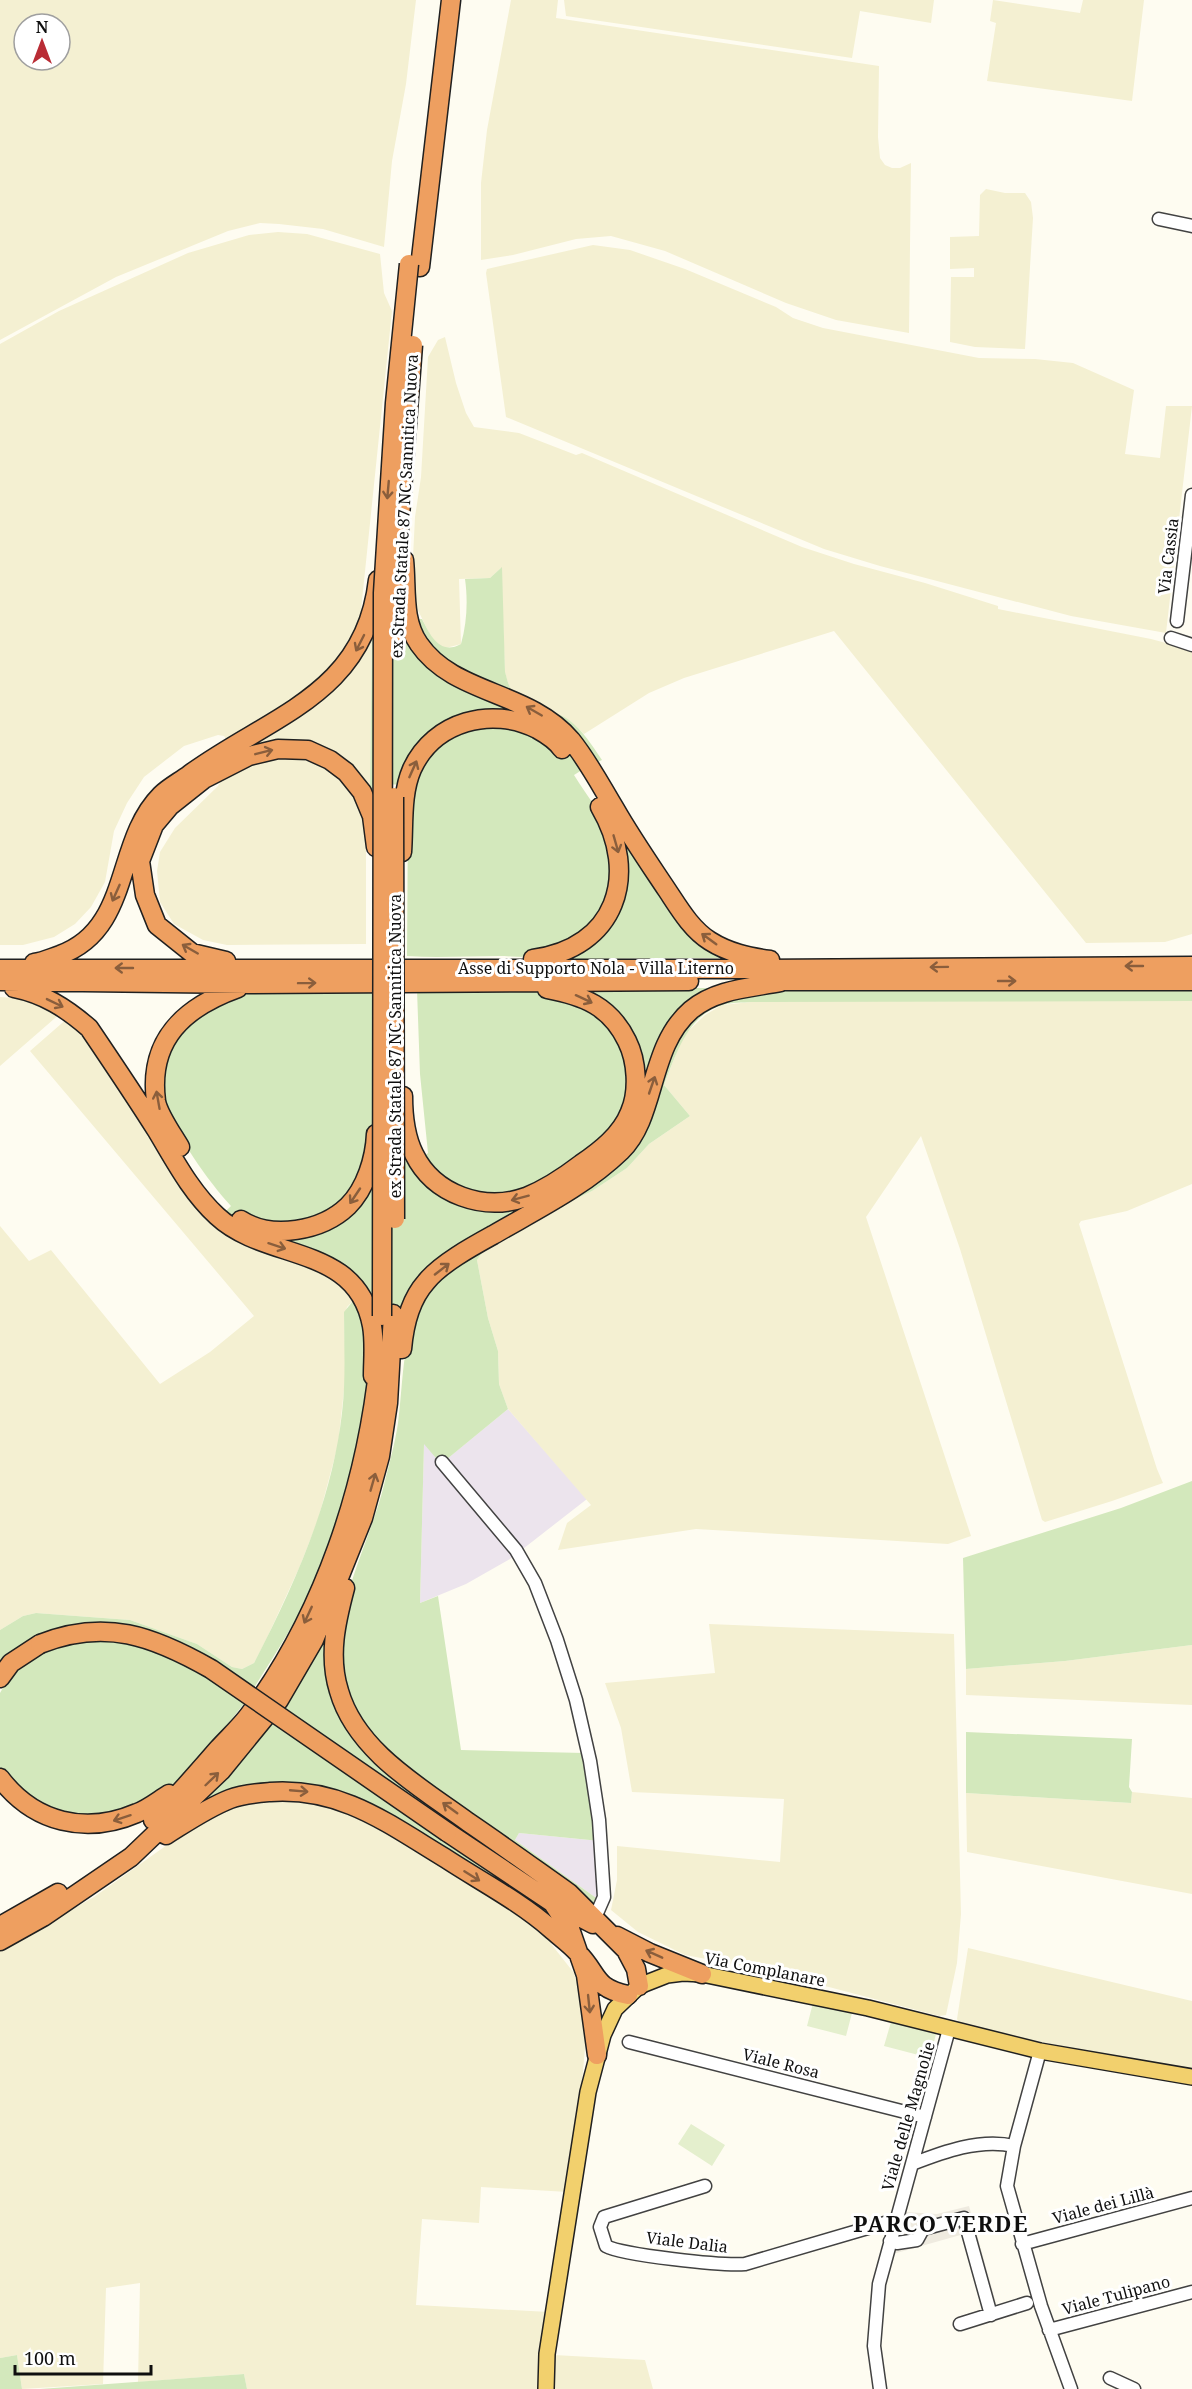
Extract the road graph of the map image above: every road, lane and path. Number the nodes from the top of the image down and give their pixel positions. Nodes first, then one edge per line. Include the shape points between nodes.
1 (438, 0) edge
2 (451, 0) edge
3 (1159, 219) dead end
4 (1192, 226) edge
5 (414, 266) junction
6 (1192, 495) edge
7 (393, 528) junction
8 (1177, 621) dead end
9 (1171, 638) dead end
10 (1192, 645) edge
11 (208, 769) junction
12 (585, 770) junction
13 (389, 883) junction
14 (1192, 966) edge
15 (0, 967) edge
16 (288, 968) junction
17 (468, 968) junction
18 (867, 968) junction
19 (486, 981) junction
20 (788, 981) junction
21 (1192, 981) edge
22 (0, 983) edge
23 (248, 984) junction
24 (396, 1058) junction
25 (382, 1101) junction
26 (177, 1155) junction
27 (578, 1176) junction
28 (388, 1314) junction
29 (381, 1404) junction
30 (442, 1462) dead end
31 (363, 1518) junction
32 (0, 1678) edge
33 (0, 1778) edge
34 (191, 1780) junction
35 (131, 1857) junction
36 (553, 1903) junction
37 (600, 1925) junction
38 (0, 1926) edge
39 (0, 1941) edge
40 (579, 1954) junction
41 (702, 1974) junction
42 (634, 1990) junction
43 (949, 2029) junction
44 (629, 2042) dead end
45 (1040, 2051) junction
46 (597, 2055) junction
47 (1192, 2078) edge
48 (925, 2117) junction
49 (1014, 2146) junction
50 (912, 2164) junction
51 (705, 2186) dead end
52 (1192, 2198) edge
53 (895, 2220) junction
54 (890, 2241) junction
55 (1022, 2244) junction
56 (1192, 2292) edge
57 (1039, 2300) junction
58 (991, 2315) junction
59 (960, 2324) dead end
60 (1049, 2330) junction
61 (1110, 2378) dead end
62 (546, 2389) edge
63 (880, 2389) edge
64 (1071, 2389) edge
65 (1134, 2389) edge

1 - 5 highway, ex Strada Statale 87 NC Sannitica Nuova
2 - 5 highway, ex Strada Statale 87 NC Sannitica Nuova
3 - 4 street
5 - 7 highway, ex Strada Statale 87 NC Sannitica Nuova, bridge via 395,403
6 - 8 street, Via Cassia
7 -> 11 highway, bridge via 381,550 376,594 354,654 307,701
12 -> 7 highway, bridge via 572,742 548,719 513,699 457,677 429,657 411,624 405,600 404,563
7 - 13 highway, ex Strada Statale 87 NC Sannitica Nuova, bridge via 383,592
9 - 10 street
11 -> 13 highway, bridge via 278,749 308,750 330,760 362,792
11 -> 15 highway via 162,795 145,815 102,926 74,950 38,963
16 -> 11 highway via 224,961 192,952 157,925 145,895 140,861 154,825
13 -> 12 highway, bridge via 402,851 411,770 442,733 485,717 520,721 546,734
12 -> 17 highway via 611,826 619,855 617,889 605,916 584,940 555,956
18 -> 12 highway via 768,960 735,954 709,941 688,922
13 - 24 highway, ex Strada Statale 87 NC Sannitica Nuova, bridge
13 - 25 highway, ex Strada Statale 87 NC Sannitica Nuova, bridge
14 -> 18 highway, Asse di Supporto Nola - Villa Literno
16 -> 15 highway, Asse di Supporto Nola - Villa Literno
16 - 17 highway, Asse di Supporto Nola - Villa Literno
17 - 18 highway, Asse di Supporto Nola - Villa Literno
19 - 20 highway, Asse di Supporto Nola - Villa Literno
23 -> 19 highway, Asse di Supporto Nola - Villa Literno
19 -> 27 highway via 573,994 606,1011 622,1031 636,1075 630,1112 616,1135
20 -> 21 highway, Asse di Supporto Nola - Villa Literno
27 -> 20 highway via 623,1149 638,1124 665,1045 690,1011 724,992
22 - 23 highway, Asse di Supporto Nola - Villa Literno
22 -> 26 highway via 32,991 66,1008 89,1028
26 -> 23 highway via 156,1103 156,1066 167,1035 213,997
27 -> 24 highway, bridge via 504,1202 486,1203 454,1194 434,1179 413,1153 403,1117
24 - 28 highway, ex Strada Statale 87 NC Sannitica Nuova, bridge
25 -> 26 highway, bridge via 374,1156 360,1189 348,1206 322,1223 302,1229 262,1229 244,1222 225,1209
25 - 28 highway, ex Strada Statale 87 NC Sannitica Nuova, bridge
26 -> 28 highway via 189,1185 235,1230 333,1268
28 -> 27 highway via 463,1252
28 - 29 highway, ex Strada Statale 87 NC Sannitica Nuova
28 - 29 highway via 399,1373
31 -> 29 highway, ex Strada Statale 87 NC Sannitica Nuova via 380,1456
29 -> 34 highway, ex Strada Statale 87 NC Sannitica Nuova via 334,1558 293,1648 248,1716
30 - 37 street via 516,1550 535,1583 557,1640 576,1700 599,1820 604,1897
35 -> 31 highway, ex Strada Statale 87 NC Sannitica Nuova via 221,1771 279,1700 314,1640
37 -> 31 highway via 569,1893 412,1782 361,1733 345,1708 338,1690 333,1651 339,1610
32 - 36 highway, bridge via 11,1663 40,1644 82,1631 137,1636 171,1648 211,1669
34 -> 33 highway via 139,1813 112,1822 73,1823 42,1815 12,1794
34 - 38 highway, ex Strada Statale 87 NC Sannitica Nuova via 120,1852
35 - 39 highway, ex Strada Statale 87 NC Sannitica Nuova via 43,1917
35 -> 40 highway via 231,1798 295,1790 321,1794 391,1825 518,1905
36 - 37 highway
36 - 40 highway via 570,1929
37 - 40 highway via 583,1932
41 -> 37 highway via 650,1953
37 - 42 highway via 631,1959
40 - 42 highway via 597,1980 616,1992
40 -> 46 highway via 586,1975
41 - 42 main road, Via Complanare via 667,1975
41 - 43 main road, Via Complanare
42 - 46 main road via 615,2009
43 - 45 main road, Via Complanare
43 - 48 street, Viale delle Magnolie
44 - 48 street, Viale Rosa
45 - 47 main road, Via Complanare
45 - 49 street
46 - 62 main road via 551,2326
48 - 50 street, Viale delle Magnolie
49 - 50 street via 979,2145
49 - 55 street via 1007,2186
50 - 53 street, Viale delle Magnolie
51 - 53 street, Viale Dalia via 604,2217 600,2227 606,2246 665,2257 744,2264
52 - 55 street, Viale dei Lillà
53 - 54 street, Viale delle Magnolie
54 - 58 street via 917,2240 923,2229 964,2218
54 - 63 street, Viale delle Magnolie via 874,2327
55 - 57 street
56 - 60 street, Viale Tulipano
57 - 58 street via 1029,2298 1028,2303
57 - 60 street
58 - 59 street
60 - 64 street
61 - 65 street

